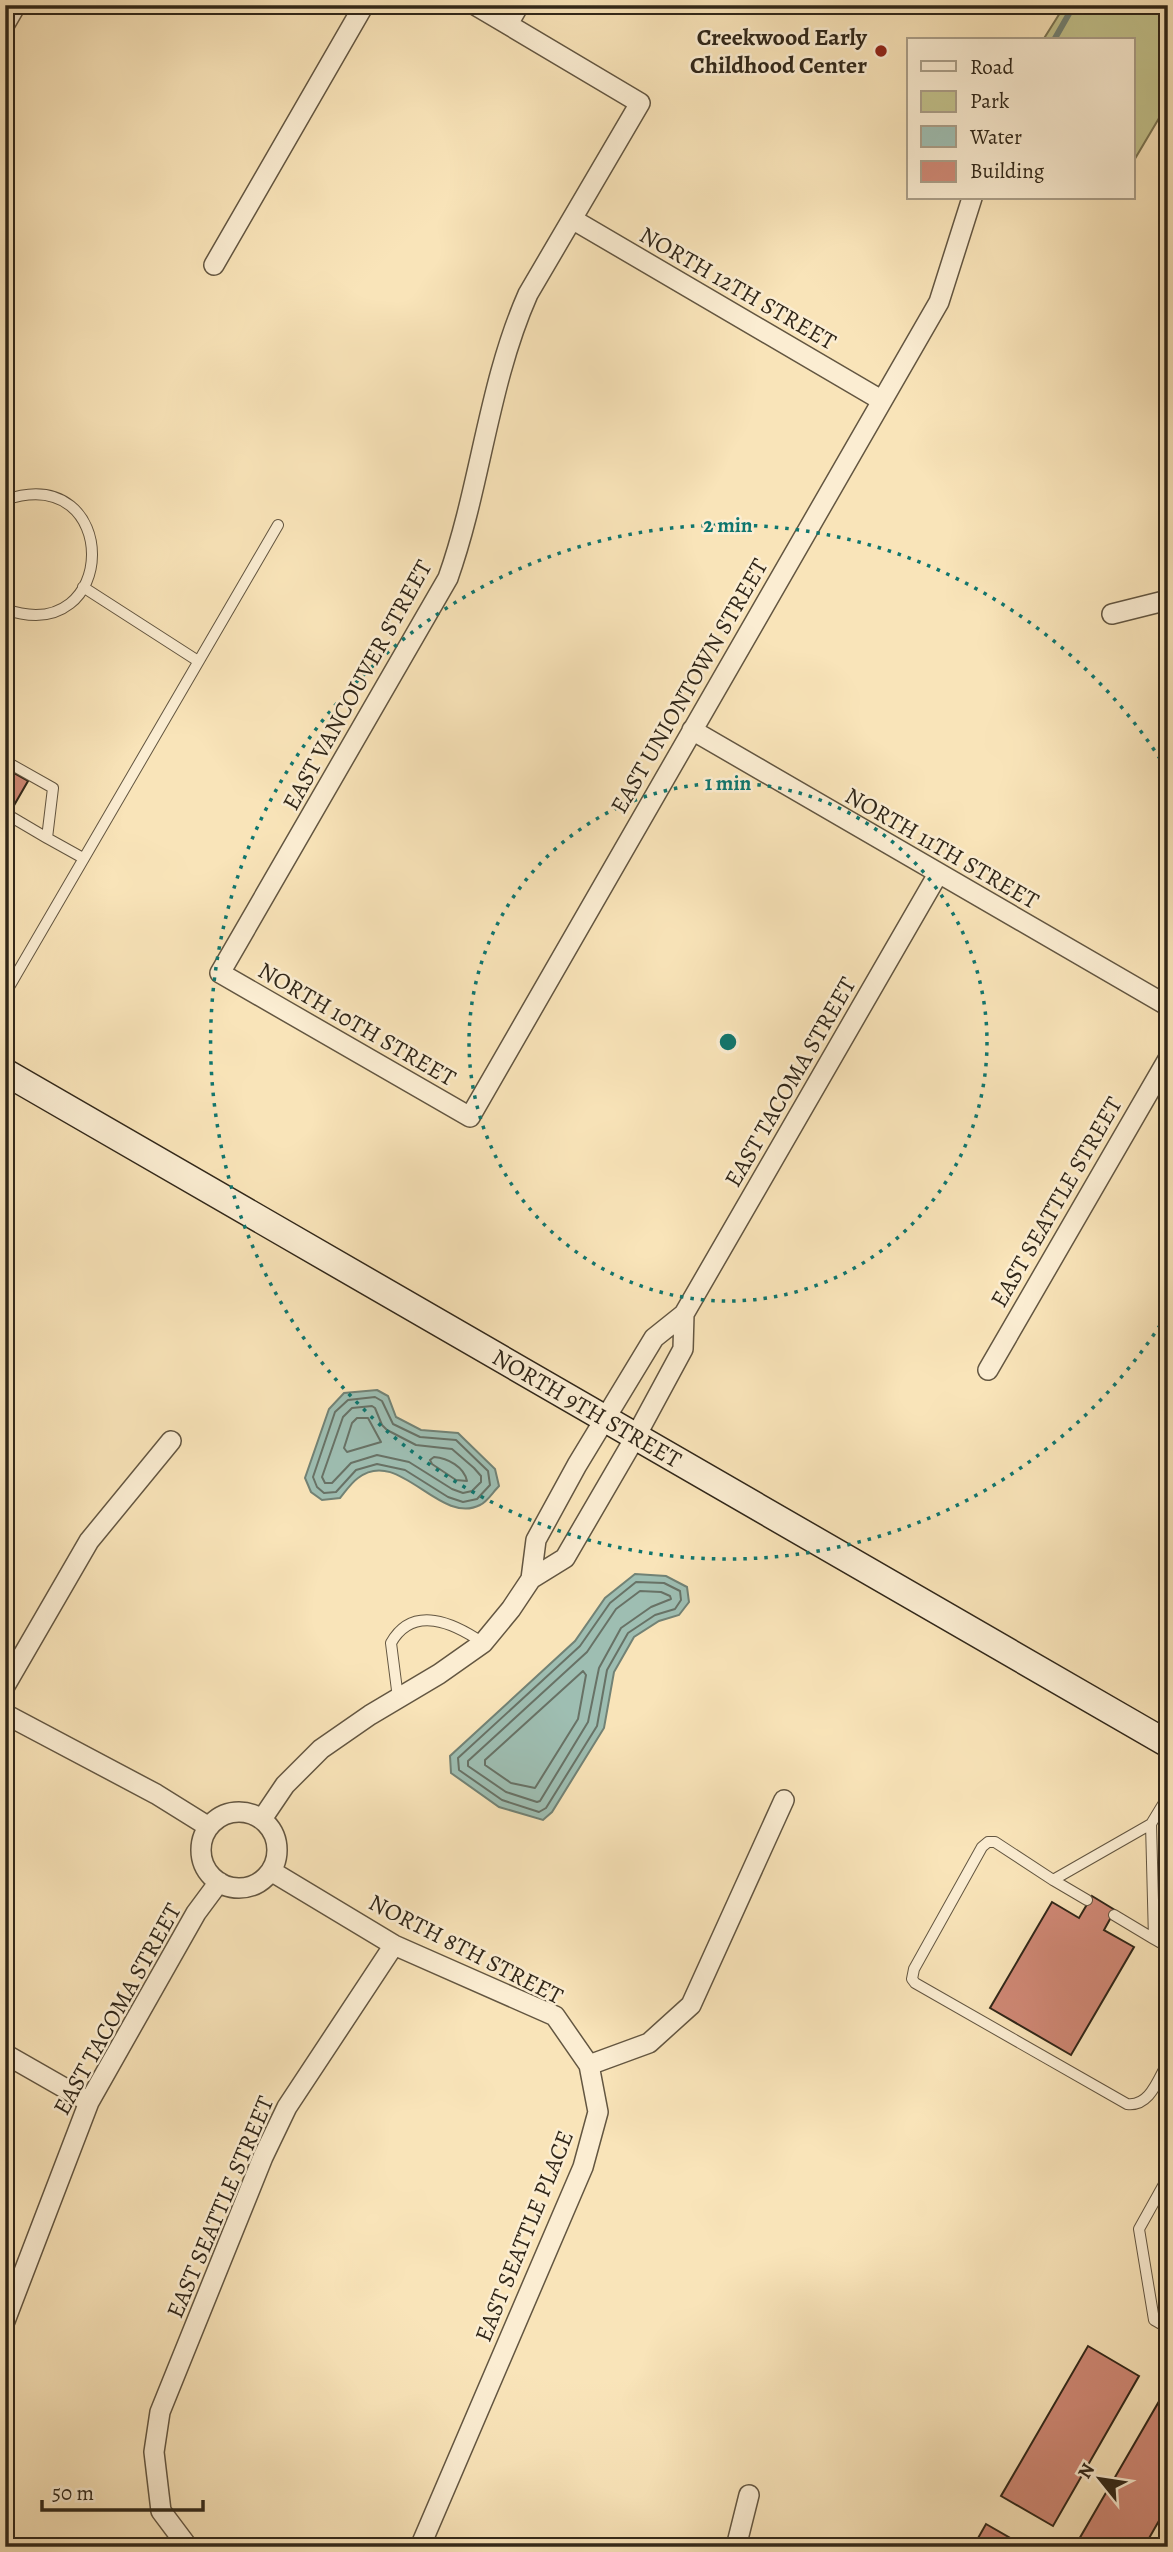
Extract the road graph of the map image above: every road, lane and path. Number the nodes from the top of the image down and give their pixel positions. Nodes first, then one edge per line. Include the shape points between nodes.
1 (16, 5) edge
2 (364, 5) edge
3 (475, 5) edge
4 (519, 5) edge
5 (5, 24) edge
6 (508, 24) junction
7 (971, 200) edge
8 (572, 219) junction
9 (214, 265) dead end
10 (881, 400) junction
11 (5, 500) edge
12 (278, 525) dead end
13 (83, 587) junction
14 (1168, 600) edge
15 (5, 609) edge
16 (1112, 614) dead end
17 (198, 661) junction
18 (692, 730) junction
19 (5, 761) edge
20 (8, 815) dead end
21 (47, 838) junction
22 (83, 858) junction
23 (938, 874) junction
24 (5, 969) edge
25 (220, 973) joint
26 (16, 975) junction
27 (5, 994) edge
28 (1168, 1006) edge
29 (1168, 1059) edge
30 (5, 1072) edge
31 (470, 1117) joint
32 (684, 1314) junction
33 (988, 1370) dead end
34 (605, 1418) junction
35 (636, 1436) junction
36 (171, 1441) dead end
37 (531, 1579) junction
38 (483, 1643) junction
39 (5, 1686) edge
40 (398, 1699) junction
41 (5, 1714) edge
42 (1168, 1744) edge
43 (1168, 1796) edge
44 (784, 1800) dead end
45 (262, 1819) junction
46 (1152, 1824) junction
47 (209, 1827) junction
48 (271, 1871) junction
49 (1053, 1880) junction
50 (219, 1882) junction
51 (1087, 1899) dead end
52 (1114, 1915) dead end
53 (1154, 1938) junction
54 (394, 1945) junction
55 (1168, 1947) edge
56 (5, 2054) edge
57 (1168, 2062) edge
58 (589, 2065) junction
59 (89, 2102) junction
60 (1168, 2177) edge
61 (5, 2321) edge
62 (1168, 2328) edge
63 (749, 2495) dead end
64 (188, 2547) edge
65 (420, 2547) edge
66 (736, 2547) edge

1 - 5 street
2 - 9 street
3 - 6 street
4 - 6 street
6 - 8 street, EAST VANCOUVER STREET via 640,103
7 - 10 street, EAST UNIONTOWN STREET via 939,302
8 - 10 street, NORTH 12TH STREET
8 - 25 street, EAST VANCOUVER STREET via 520,312 449,578
10 - 18 street, EAST UNIONTOWN STREET
11 - 13 lane via 43,494 76,512 88,528 93,546 93,565
12 - 17 lane
13 - 15 lane via 59,610 22,615
13 - 17 lane
14 - 16 street
17 - 22 lane
18 - 23 street, NORTH 11TH STREET
18 - 31 street, EAST UNIONTOWN STREET
19 - 21 lane via 53,788
20 - 21 lane
21 - 22 lane
22 - 26 lane
23 - 28 street, NORTH 11TH STREET
23 - 32 street, EAST TACOMA STREET
24 - 26 lane
25 - 31 street, NORTH 10TH STREET
26 - 27 lane
29 - 33 street, EAST SEATTLE STREET
30 - 34 main road, NORTH 9TH STREET
32 - 34 street, EAST TACOMA STREET via 654,1338
32 - 35 street, EAST TACOMA STREET via 683,1349
34 - 35 main road, NORTH 9TH STREET
34 - 37 street, EAST TACOMA STREET via 536,1540
35 - 37 street, EAST TACOMA STREET via 565,1558
35 - 42 main road, NORTH 9TH STREET
36 - 39 street via 89,1541
37 - 38 street, EAST TACOMA STREET
38 - 40 street, EAST TACOMA STREET
38 - 40 lane via 457,1625 416,1621 405,1625 391,1643
40 - 45 street, EAST TACOMA STREET via 320,1749 285,1785
41 - 47 street
43 - 46 lane
44 - 58 street via 691,2005 649,2043
45 - 47 street via 236,1812
45 - 48 street via 277,1843
46 - 49 lane
46 - 53 lane
47 - 50 street via 202,1857
48 - 50 street via 247,1887
48 - 54 street, NORTH 8TH STREET
49 - 51 lane
49 - 57 lane via 995,1842 988,1842 920,1956 912,1979 1127,2104 1145,2101
50 - 59 street, EAST TACOMA STREET via 196,1913
52 - 53 lane
53 - 55 lane
54 - 58 street, NORTH 8TH STREET via 555,2016
54 - 64 street, EAST SEATTLE STREET via 287,2107 160,2412 154,2452 161,2511
56 - 59 street
58 - 65 street, EAST SEATTLE PLACE via 598,2112 583,2166
59 - 61 street, EAST TACOMA STREET
60 - 62 lane via 1139,2229 1154,2320
63 - 66 street

